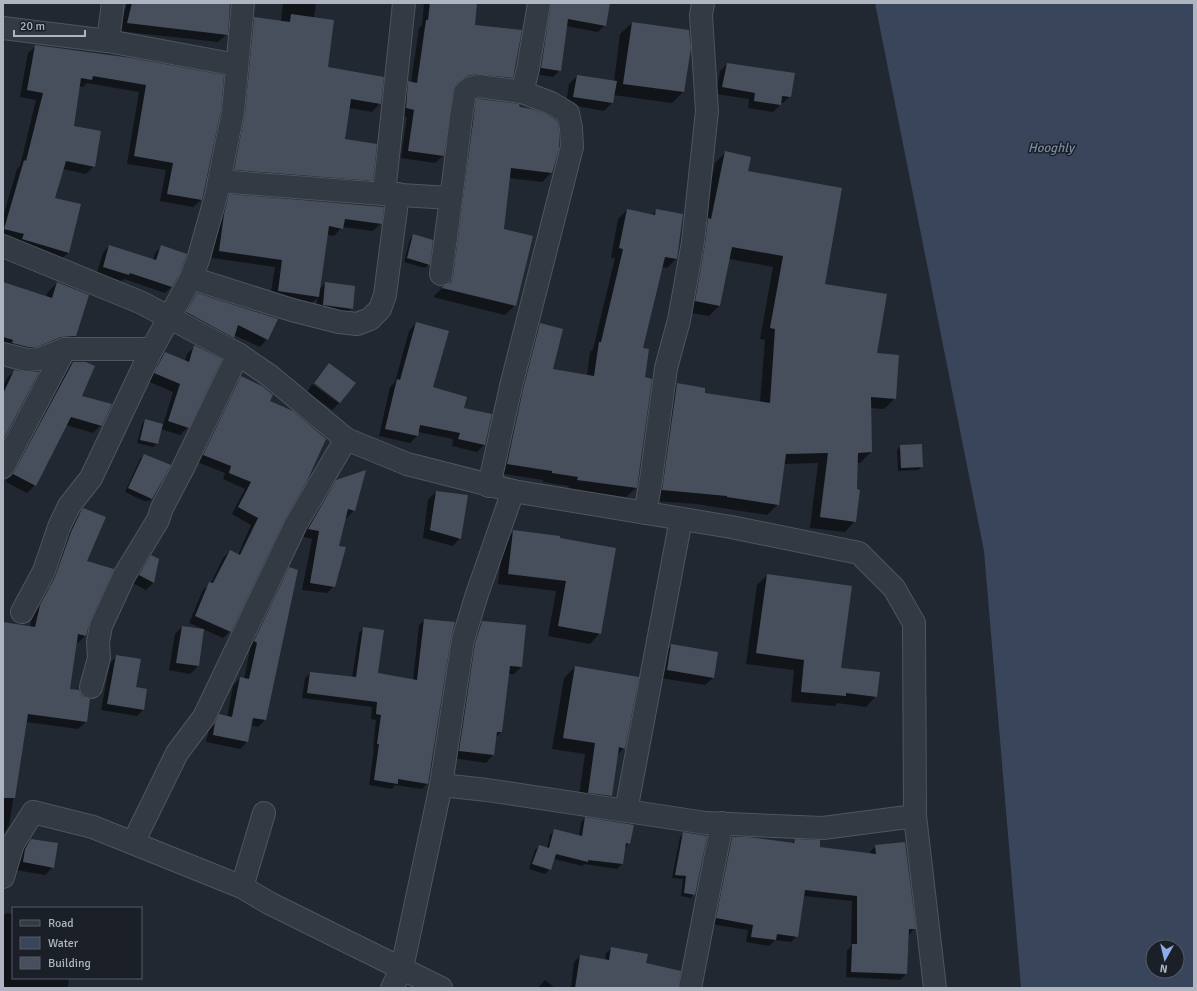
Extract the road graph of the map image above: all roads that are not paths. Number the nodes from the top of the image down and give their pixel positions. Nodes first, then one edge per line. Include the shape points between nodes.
1 (113, 3) edge
2 (243, 3) edge
3 (404, 3) edge
4 (539, 3) edge
5 (703, 3) edge
6 (3, 28) edge
7 (108, 41) junction
8 (237, 65) junction
9 (522, 92) junction
10 (219, 181) junction
11 (391, 194) junction
12 (451, 198) junction
13 (3, 246) edge
14 (440, 274) dead end
15 (191, 278) junction
16 (169, 318) junction
17 (65, 349) junction
18 (152, 349) junction
19 (3, 354) edge
20 (238, 354) junction
21 (346, 439) junction
22 (3, 467) edge
23 (489, 486) junction
24 (513, 491) junction
25 (645, 513) junction
26 (681, 519) junction
27 (22, 612) dead end
28 (91, 687) dead end
29 (440, 785) junction
30 (626, 811) junction
31 (264, 812) dead end
32 (915, 816) junction
33 (722, 823) junction
34 (133, 843) junction
35 (5, 866) edge
36 (242, 887) junction
37 (402, 968) junction
38 (392, 988) edge
39 (440, 988) edge
40 (690, 988) edge
41 (935, 988) edge

1 - 7 street
2 - 8 street
3 - 11 street
4 - 9 street
5 - 25 street via 701,15 707,111 693,242 679,320 666,368
6 - 7 street
7 - 8 street
8 - 10 street via 233,112
9 - 12 street via 479,86 465,92
9 - 23 street via 568,113 572,128 572,147 511,386
10 - 11 street
10 - 15 street
11 - 12 street
11 - 15 street via 385,295 380,309 370,319 357,324 339,322
12 - 14 street
13 - 16 street via 142,303
15 - 16 street
16 - 18 street
16 - 20 street
17 - 18 street
17 - 19 street via 40,359 27,360
17 - 22 street
18 - 27 street via 91,478 69,506 44,571
20 - 21 street via 270,376
20 - 28 street via 158,520 124,576 101,626 99,658
21 - 23 street via 407,464
21 - 34 street via 296,524 204,717 178,753
23 - 24 street
24 - 25 street
24 - 29 street via 463,640
25 - 26 street
26 - 30 street
26 - 32 street via 859,553 894,588 914,623
29 - 30 street
29 - 37 street
30 - 33 street
31 - 36 street
32 - 33 street via 823,828
32 - 41 street
33 - 40 street
34 - 35 street via 93,827 33,812 13,844
34 - 36 street
36 - 37 street via 269,903
37 - 38 street
37 - 39 street

